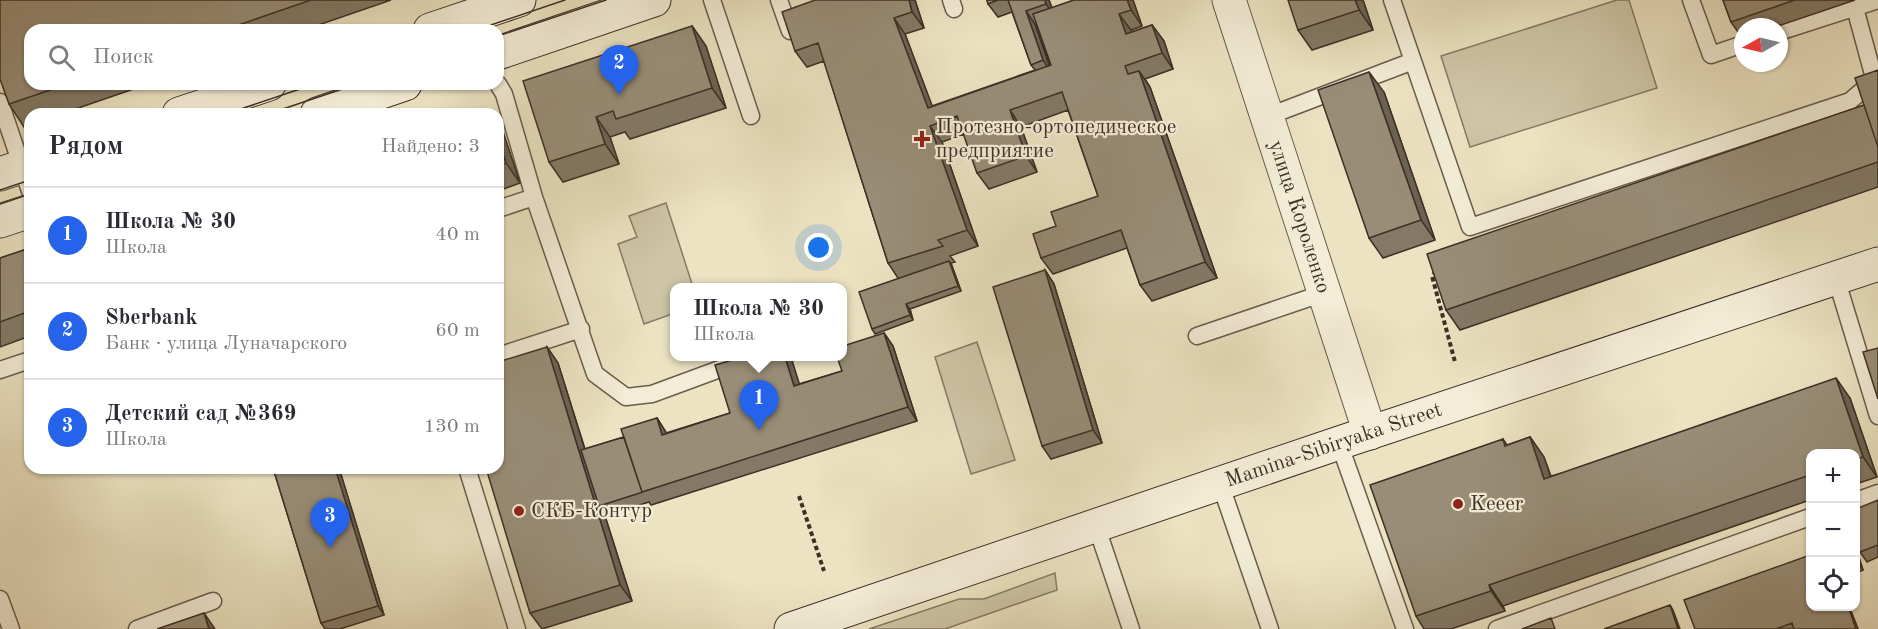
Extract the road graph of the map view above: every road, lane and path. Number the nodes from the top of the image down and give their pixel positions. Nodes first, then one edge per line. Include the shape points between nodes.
1 (519, 0) edge
2 (654, 0) edge
3 (712, 0) edge
4 (779, 0) edge
5 (1229, 0) edge
6 (1392, 0) edge
7 (1691, 0) edge
8 (1878, 0) edge
9 (1855, 8) junction
10 (471, 23) edge
11 (1788, 29) edge
12 (1734, 47) edge
13 (796, 49) edge
14 (504, 50) edge
15 (1413, 61) junction
16 (1876, 78) edge
17 (251, 90) edge
18 (387, 90) edge
19 (502, 90) edge
20 (1850, 101) junction
21 (0, 102) edge
22 (197, 108) edge
23 (335, 108) edge
24 (751, 116) dead end
25 (1266, 117) junction
26 (1857, 121) edge
27 (21, 174) edge
28 (534, 197) junction
29 (504, 207) edge
30 (24, 213) edge
31 (0, 221) edge
32 (1878, 264) edge
33 (1438, 268) edge
34 (1836, 278) junction
35 (1324, 293) junction
36 (581, 329) junction
37 (1197, 336) dead end
38 (504, 354) edge
39 (744, 361) edge
40 (24, 362) edge
41 (1455, 362) dead end
42 (0, 370) edge
43 (1878, 416) edge
44 (1371, 433) junction
45 (1339, 443) junction
46 (469, 474) edge
47 (1220, 483) junction
48 (1878, 493) edge
49 (799, 496) dead end
50 (1860, 500) edge
51 (1806, 518) edge
52 (1096, 525) junction
53 (824, 572) dead end
54 (0, 599) edge
55 (213, 601) dead end
56 (10, 629) edge
57 (137, 629) edge
58 (517, 629) edge
59 (791, 629) edge
60 (1131, 629) edge
61 (1270, 629) edge
62 (1406, 629) edge
63 (1497, 629) edge

1 - 10 main road
2 - 14 main road
3 - 24 lane
4 - 13 lane
5 - 25 main road, улица Короленко
6 - 15 lane
7 - 12 lane via 1711,55
8 - 9 lane
9 - 11 lane
9 - 16 lane
15 - 20 lane via 1470,228
15 - 25 lane
16 - 20 lane
17 - 22 main road
18 - 23 main road
19 - 28 lane
20 - 26 lane
21 - 27 lane
25 - 35 main road, улица Короленко
28 - 29 lane
28 - 36 lane
30 - 31 main road
32 - 34 main road, Mamina-Sibiryaka Street
33 - 41 path via 1432,276
34 - 43 lane
34 - 44 main road, Mamina-Sibiryaka Street
35 - 37 lane
35 - 44 main road, улица Короленко
36 - 38 lane
36 - 39 lane via 595,374 626,396 652,394
40 - 42 lane
44 - 45 main road, Mamina-Sibiryaka Street
45 - 47 main road, Mamina-Sibiryaka Street
45 - 62 lane
46 - 58 lane
47 - 52 main road, Mamina-Sibiryaka Street
47 - 61 lane
48 - 50 lane
49 - 53 path
51 - 63 lane
52 - 59 main road, Mamina-Sibiryaka Street
52 - 60 lane
54 - 56 lane
55 - 57 lane

